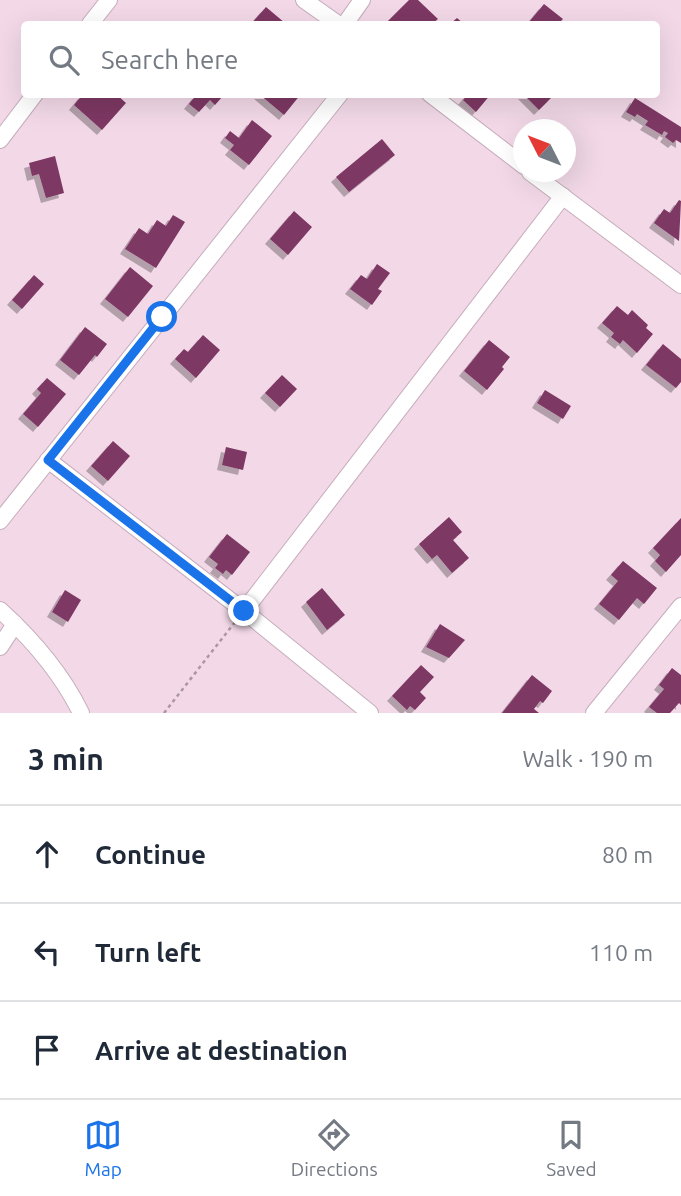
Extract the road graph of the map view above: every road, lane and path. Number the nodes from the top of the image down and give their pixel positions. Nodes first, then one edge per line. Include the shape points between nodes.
1 (109, 0) edge
2 (304, 0) edge
3 (362, 0) edge
4 (92, 21) edge
5 (334, 21) edge
6 (347, 21) edge
7 (33, 98) edge
8 (337, 98) edge
9 (435, 98) edge
10 (0, 140) edge
11 (513, 158) edge
12 (543, 182) edge
13 (563, 197) junction
14 (681, 285) edge
15 (48, 460) junction
16 (0, 521) edge
17 (681, 606) edge
18 (0, 610) edge
19 (244, 611) junction
20 (15, 624) junction
21 (0, 647) edge
22 (81, 713) edge
23 (164, 713) edge
24 (370, 713) edge
25 (594, 713) edge

1 - 4 street
2 - 5 street
3 - 6 street
7 - 10 street
8 - 15 street
9 - 11 street
12 - 13 street
13 - 14 street
13 - 19 street
15 - 16 street
15 - 19 street
17 - 25 street
18 - 20 street
19 - 23 path
19 - 24 street
20 - 21 street
20 - 22 street via 56,669

